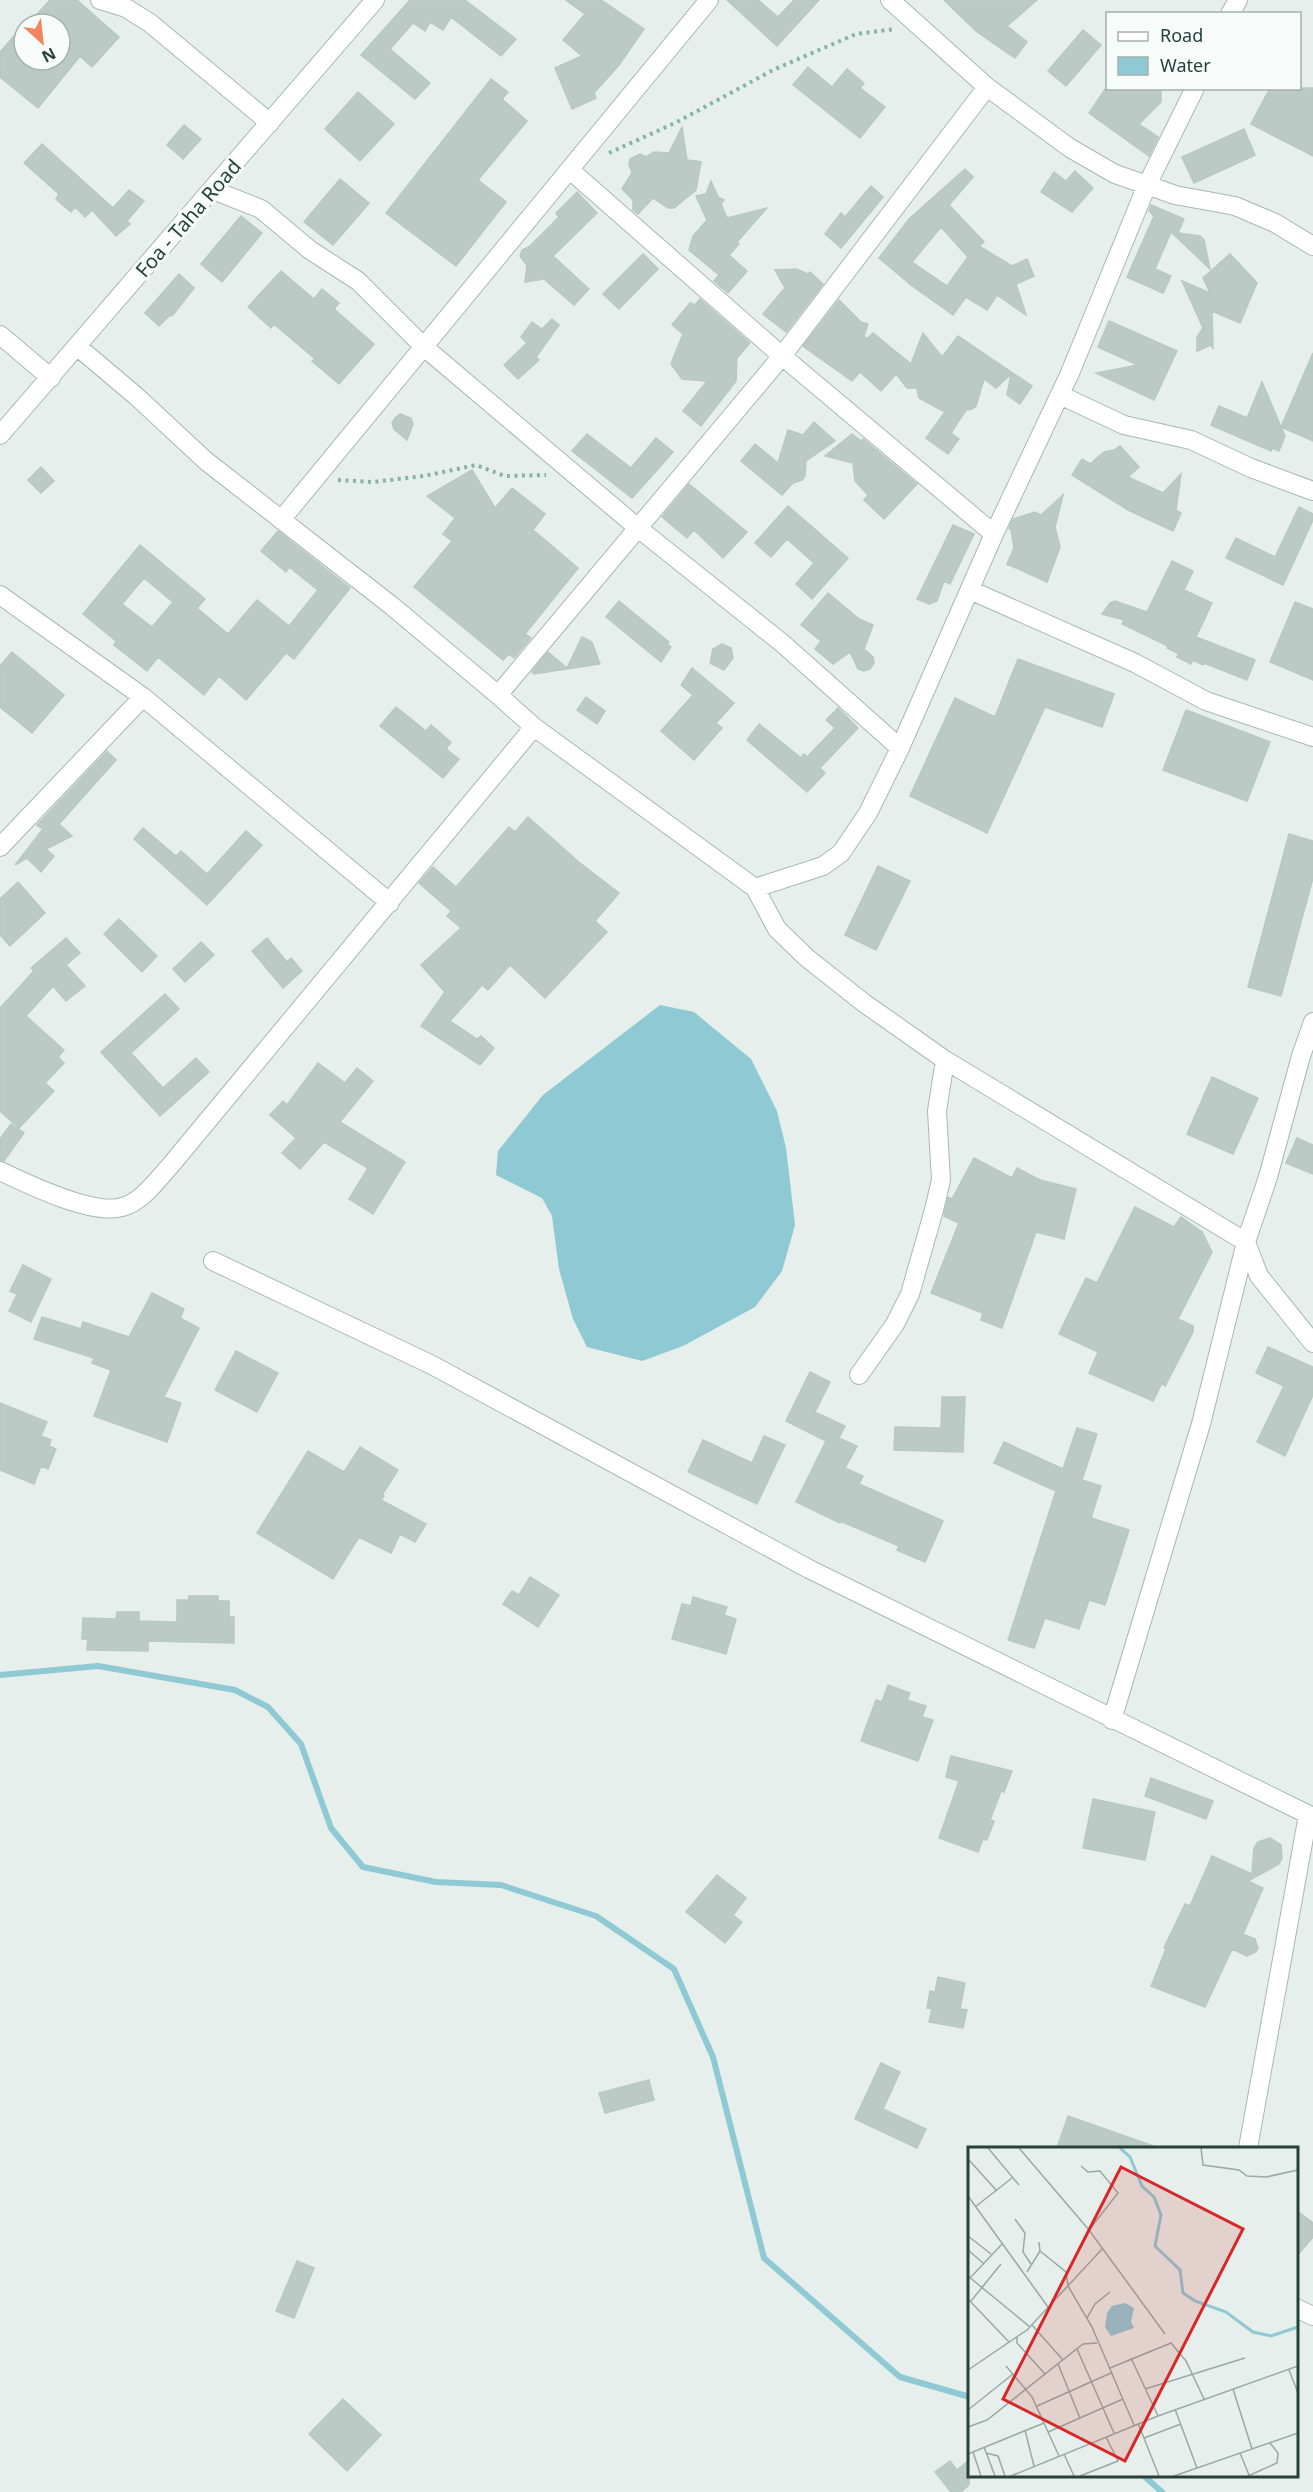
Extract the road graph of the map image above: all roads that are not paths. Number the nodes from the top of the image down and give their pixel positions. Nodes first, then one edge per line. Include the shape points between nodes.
1 (100, 0) edge
2 (375, 0) edge
3 (710, 0) edge
4 (890, 0) edge
5 (987, 87) junction
6 (1194, 90) edge
7 (270, 123) junction
8 (570, 170) junction
9 (1147, 185) junction
10 (213, 190) junction
11 (1313, 246) edge
12 (0, 335) edge
13 (78, 347) junction
14 (424, 347) junction
15 (782, 356) junction
16 (51, 378) junction
17 (1060, 395) junction
18 (0, 435) edge
19 (1313, 491) edge
20 (281, 520) junction
21 (638, 528) junction
22 (994, 534) junction
23 (970, 590) junction
24 (0, 596) edge
25 (498, 694) junction
26 (143, 697) junction
27 (534, 727) junction
28 (1313, 737) edge
29 (900, 748) junction
30 (0, 847) edge
31 (755, 888) junction
32 (390, 903) junction
33 (1313, 1022) edge
34 (945, 1060) junction
35 (0, 1171) edge
36 (1246, 1242) junction
37 (213, 1261) dead end
38 (1313, 1343) edge
39 (859, 1375) dead end
40 (1112, 1720) junction
41 (1310, 1816) edge
42 (1248, 2147) edge
43 (1298, 2309) edge
44 (1313, 2316) edge

1 - 7 street via 126,8 150,23
2 - 7 street, Foa - Taha Road
3 - 8 street
4 - 5 street
5 - 9 street via 1070,148 1115,174
5 - 15 street
6 - 9 street
7 - 10 street, Foa - Taha Road
8 - 14 street
8 - 15 street
9 - 11 street via 1175,195 1235,206 1275,223
9 - 17 street
10 - 13 street, Foa - Taha Road
10 - 14 street via 261,209 310,250 358,281
12 - 16 street
13 - 16 street, Foa - Taha Road
13 - 20 street via 206,461
14 - 20 street
14 - 21 street
15 - 21 street
15 - 22 street
16 - 18 street, Foa - Taha Road
17 - 19 street via 1124,425 1191,440
17 - 22 street
20 - 25 street
21 - 25 street
21 - 29 street via 782,643
22 - 23 street
23 - 28 street via 1135,663 1206,701
23 - 29 street
24 - 26 street
25 - 27 street
26 - 30 street
26 - 32 street
27 - 31 street
27 - 32 street
29 - 31 street via 868,813 841,853 823,866
31 - 34 street via 777,929 807,958
32 - 35 street via 139,1199 122,1208 101,1208 37,1189
33 - 36 street
34 - 36 street
34 - 39 street via 937,1111 940,1180 934,1210 909,1294 895,1324
36 - 38 street via 1259,1276
36 - 40 street via 1201,1424
37 - 40 street via 432,1365 809,1569
40 - 41 street
41 - 42 street
43 - 44 street

